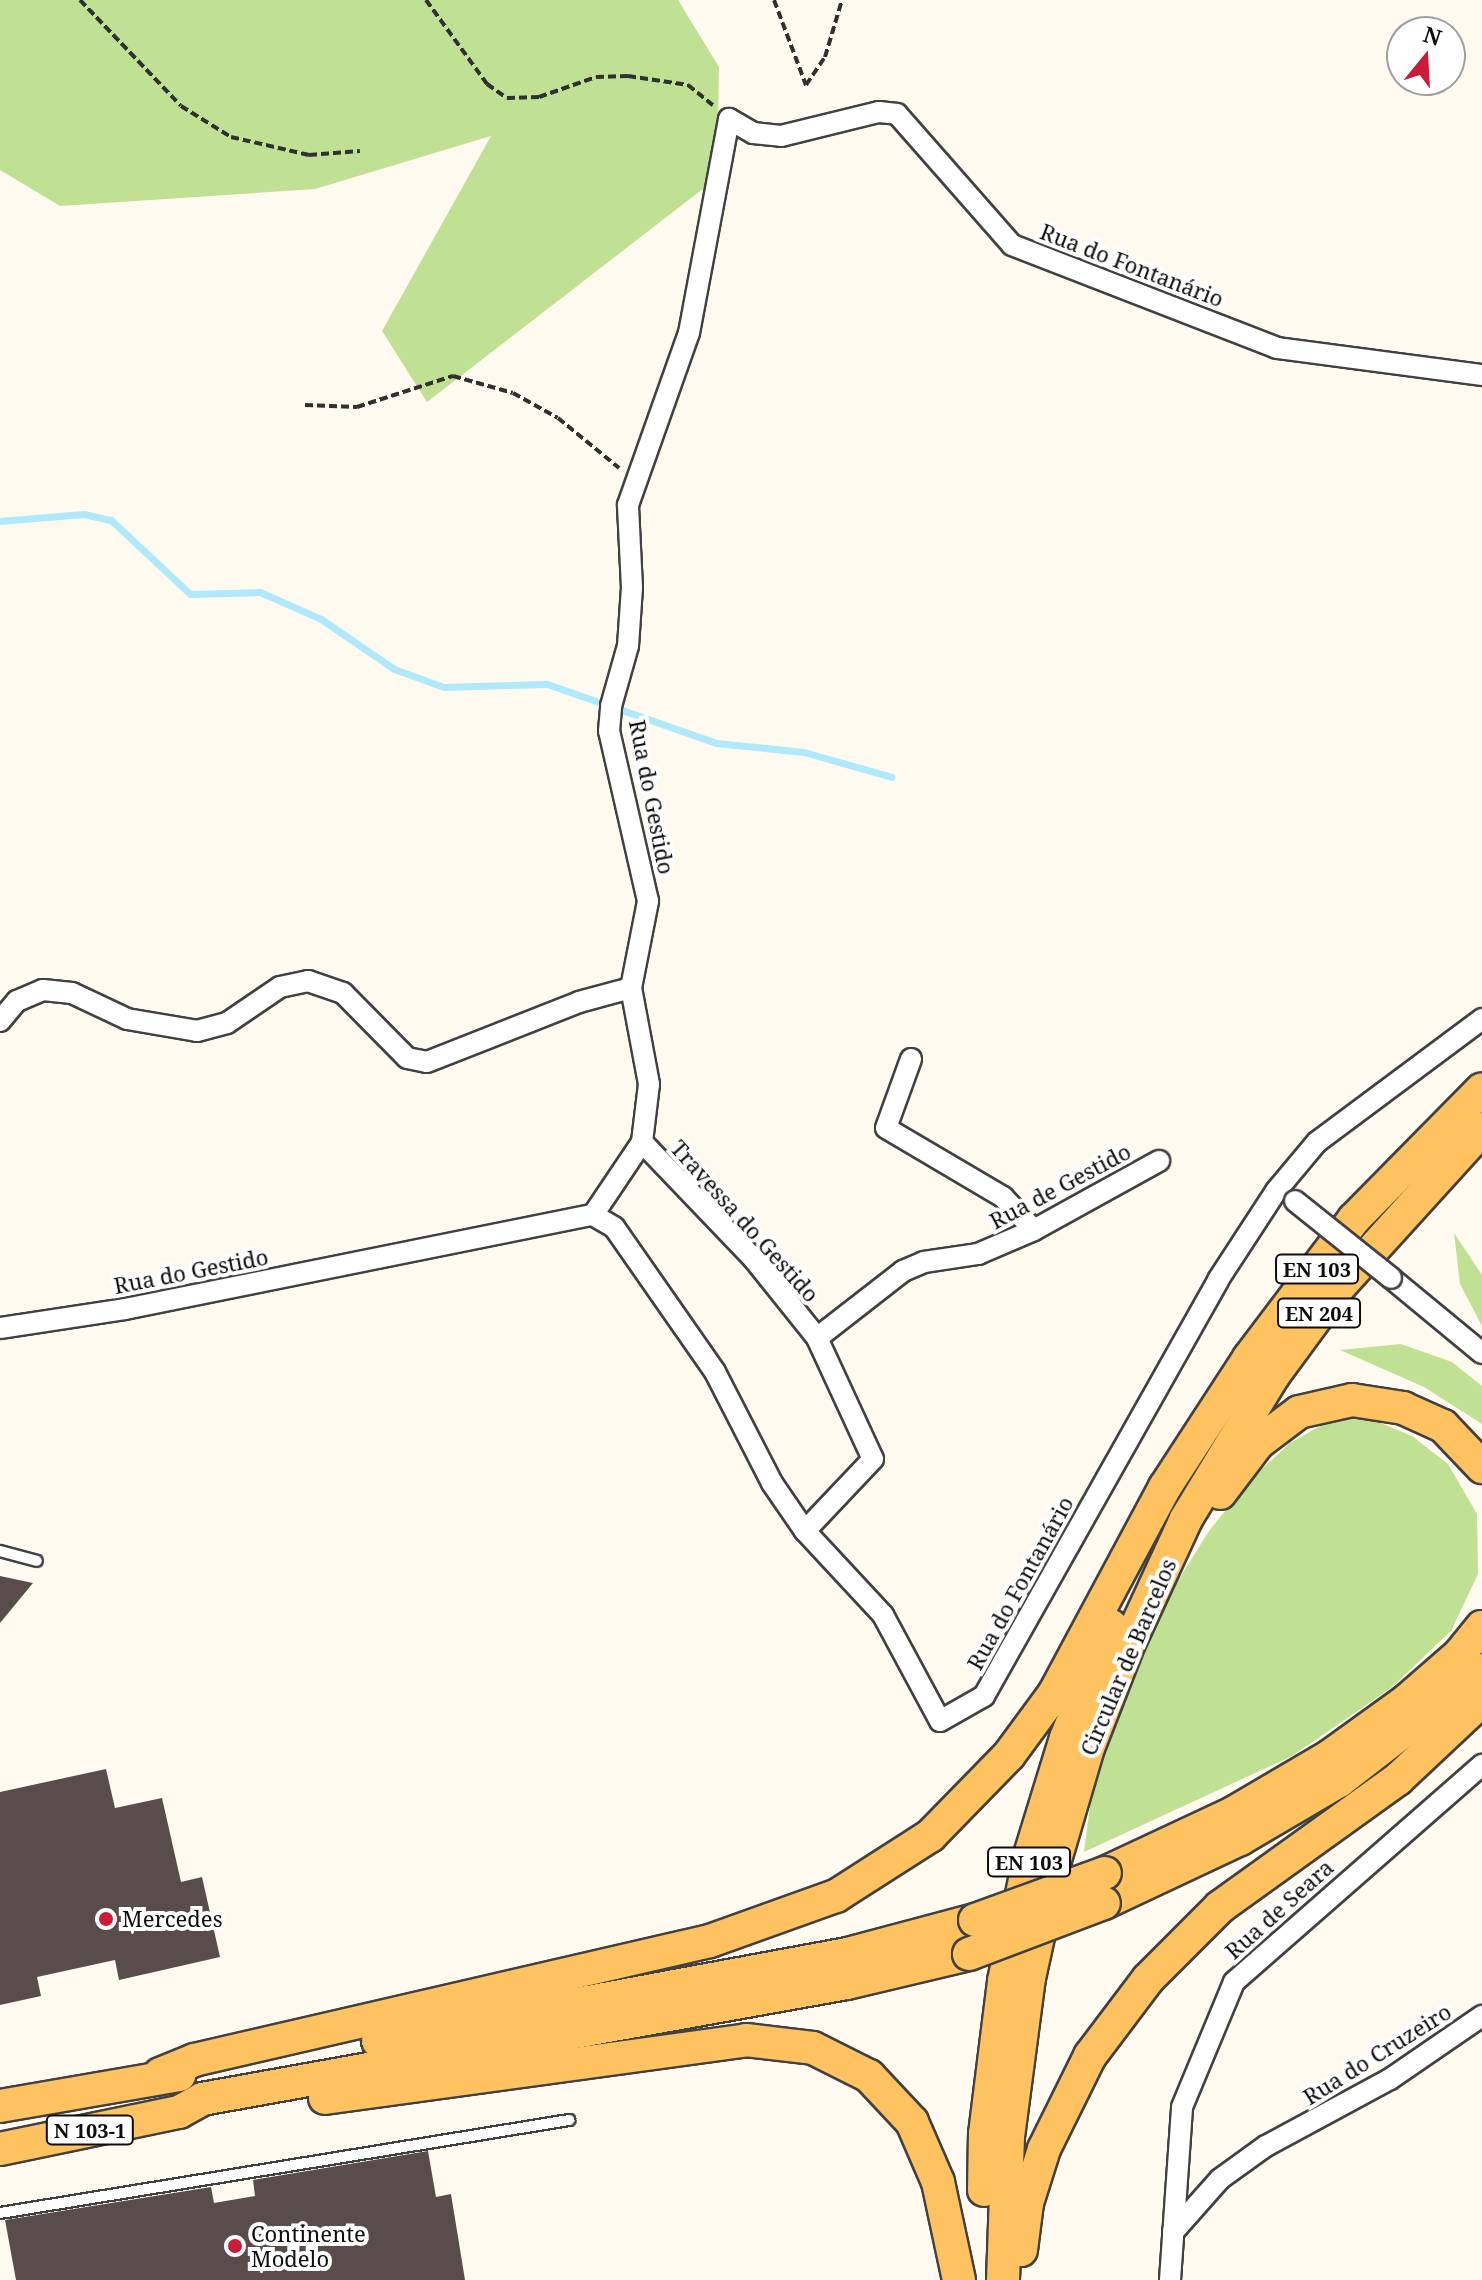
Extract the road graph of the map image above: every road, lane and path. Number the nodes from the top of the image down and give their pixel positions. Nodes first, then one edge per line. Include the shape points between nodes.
1 (80, 0) edge
2 (426, 0) edge
3 (774, 0) edge
4 (842, 0) edge
5 (729, 119) junction
6 (360, 151) dead end
7 (1482, 375) edge
8 (305, 405) dead end
9 (633, 491) junction
10 (631, 988) junction
11 (1482, 1019) edge
12 (0, 1021) edge
13 (911, 1059) dead end
14 (1482, 1089) edge
15 (1482, 1129) edge
16 (642, 1142) junction
17 (1159, 1161) dead end
18 (1276, 1191) junction
19 (593, 1215) junction
20 (1034, 1230) junction
21 (0, 1328) edge
22 (817, 1338) junction
23 (1482, 1353) edge
24 (1482, 1467) edge
25 (1180, 1470) junction
26 (1186, 1519) junction
27 (805, 1531) junction
28 (0, 1551) edge
29 (37, 1561) dead end
30 (1482, 1627) edge
31 (1482, 1670) edge
32 (1482, 1700) edge
33 (1482, 1765) edge
34 (1104, 1888) junction
35 (1482, 2016) edge
36 (160, 2074) junction
37 (0, 2106) edge
38 (179, 2112) junction
39 (569, 2120) dead end
40 (0, 2149) edge
41 (0, 2213) edge
42 (1173, 2232) junction
43 (959, 2280) edge
44 (984, 2280) edge
45 (1003, 2280) edge
46 (1014, 2280) edge
47 (1170, 2280) edge

1 - 6 path via 181,106 231,137 309,155
2 - 5 path via 487,84 507,98 539,97 596,77 661,78 688,85
3 - 4 path via 806,85 825,57
5 - 7 street, Rua do Fontanário via 753,133 781,136 879,112 897,114 1012,245 1277,348
5 - 9 street, Rua do Gestido via 689,333
8 - 9 path via 372,404 453,376 513,393 558,418 616,463
9 - 10 street, Rua do Gestido via 628,505 628,646 609,731 648,901
10 - 12 street via 579,1002 427,1062 407,1058 343,993 308,981 280,987 227,1023 197,1031 127,1019 72,993 43,990 17,1001
10 - 16 street, Rua do Gestido via 649,1084
11 - 18 street, Rua do Fontanário via 1317,1142
13 - 20 street via 886,1128 1003,1197
14 - 25 main road, EN 103 via 1354,1219 1249,1358
15 - 26 main road, Circular de Barcelos / EN 204 via 1337,1289 1234,1433
16 - 19 street, Rua do Gestido
16 - 22 street, Travessa do Gestido via 753,1258
17 - 20 street, Rua de Gestido
18 - 23 street, bridge
18 - 27 street, Rua do Fontanário via 1218,1280 984,1696 940,1721 883,1615
19 - 21 street, Rua do Gestido via 125,1309
19 - 27 street, Rua do Fontanário via 614,1227 715,1372 772,1483
20 - 22 street, Rua de Gestido via 978,1254 924,1262 903,1271
22 - 27 street, Travessa do Gestido via 873,1459
24 - 26 main road via 1443,1426 1403,1408 1352,1400 1299,1412 1258,1443 1214,1501
25 - 36 main road via 1165,1487 1054,1694 1009,1755 930,1836 836,1896 710,1941 194,2060
25 - 44 main road, EN 103 via 1175,1492 1106,1636 1030,1855 1004,1981 985,2134
26 - 45 main road, Circular de Barcelos / EN 204 via 1088,1748 1055,1860 1029,1978 1008,2137
28 - 29 lane
30 - 34 main road via 1459,1655 1406,1701 1330,1756
31 - 34 main road via 1339,1781 1240,1839
32 - 46 main road via 1398,1779 1220,1907 1148,1979 1090,2056 1044,2149 1027,2203
33 - 42 street, Rua de Seara via 1234,1982 1182,2107
34 - 36 main road, bridge via 851,1953 196,2075
34 - 38 main road, bridge via 969,1954 847,1983 202,2099
35 - 42 street, Rua do Cruzeiro via 1419,2061 1220,2179
36 - 37 main road, N 103-1
38 - 40 main road, N 103-1
38 - 43 main road via 203,2115 746,2040 813,2048 869,2076 912,2122 938,2182
39 - 41 lane
42 - 47 street, Rua de Seara

